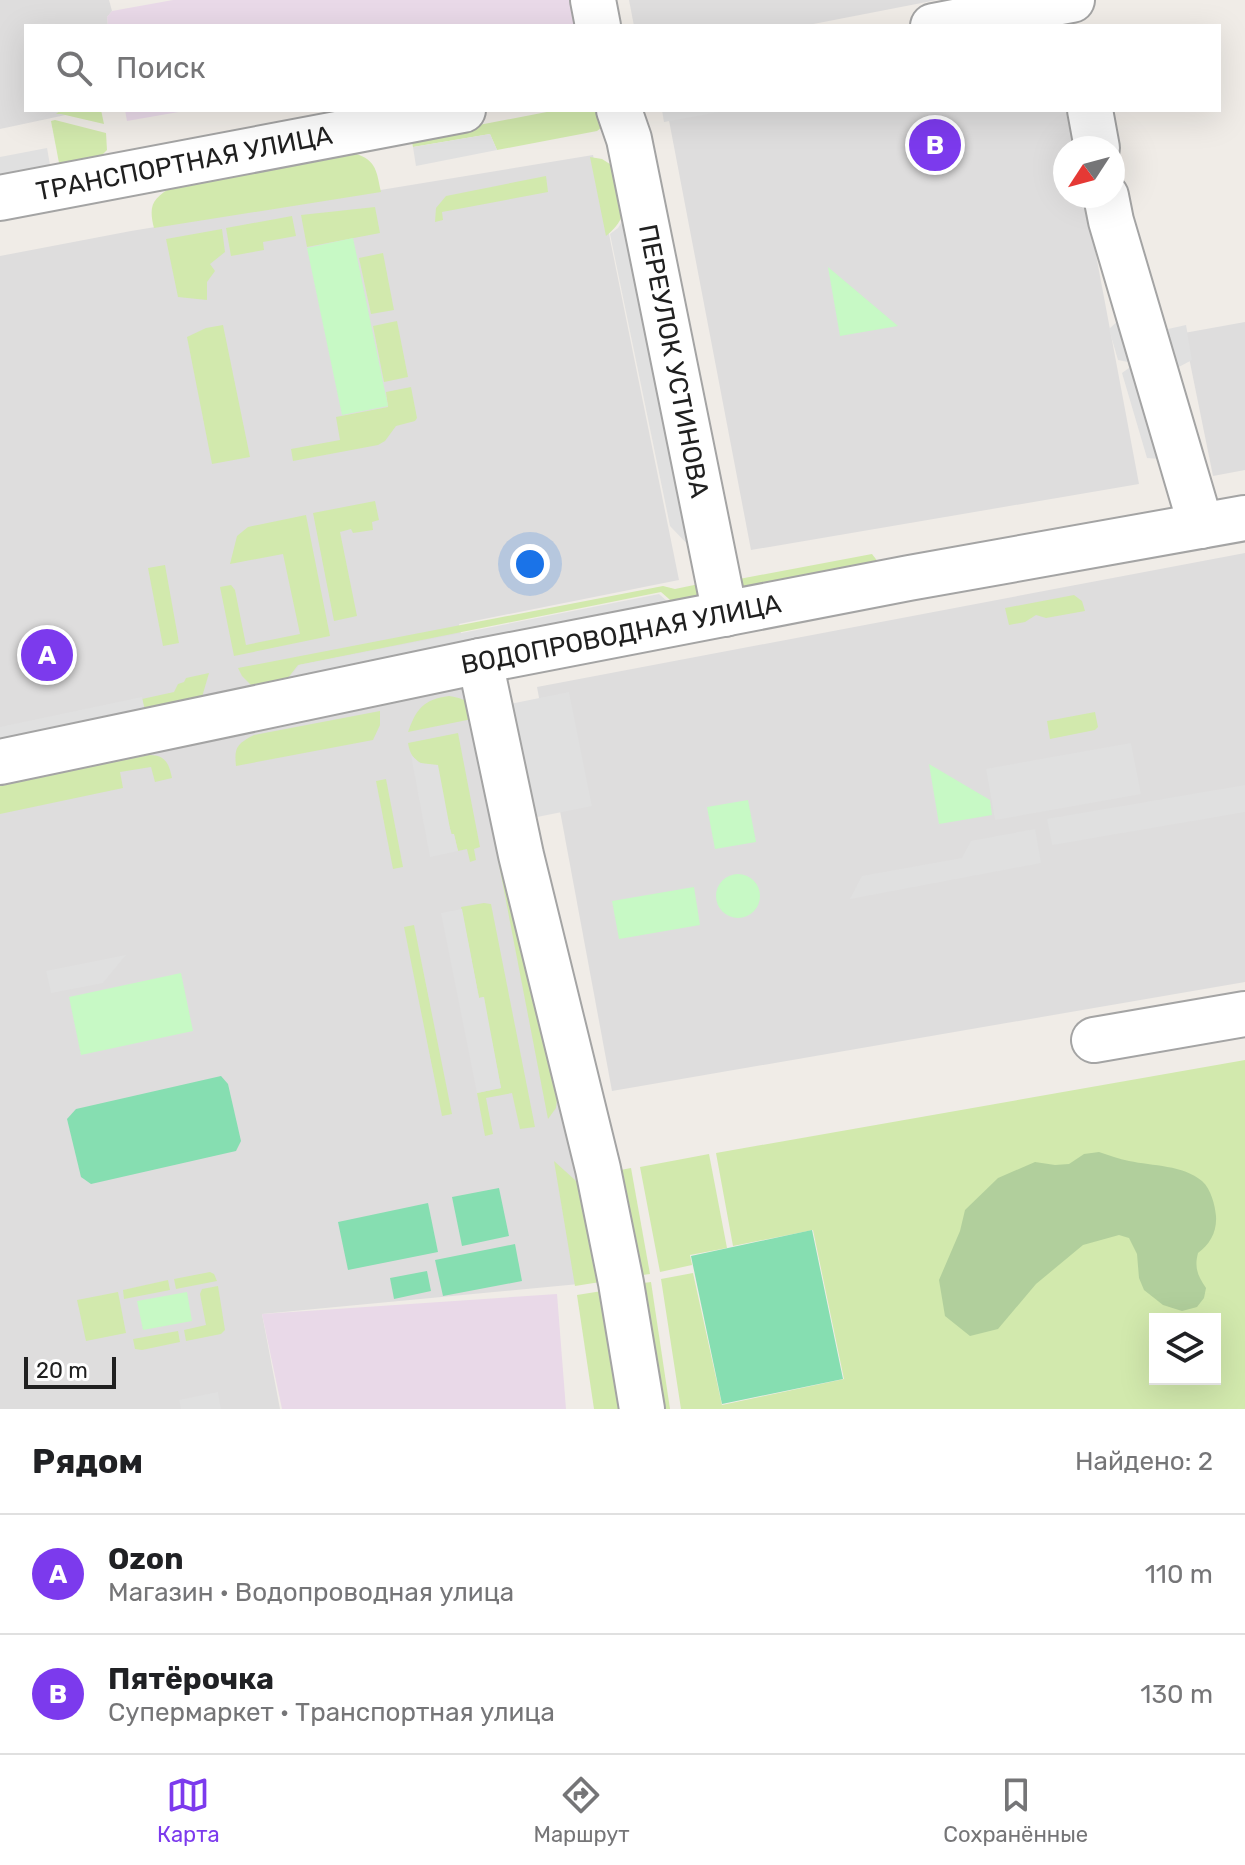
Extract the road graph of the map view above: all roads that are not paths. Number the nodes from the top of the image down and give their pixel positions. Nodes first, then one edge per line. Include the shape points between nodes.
1 (593, 0) edge
2 (1071, 0) edge
3 (598, 24) edge
4 (944, 24) edge
5 (1076, 24) edge
6 (452, 112) edge
7 (620, 112) edge
8 (1090, 112) edge
9 (1095, 136) edge
10 (0, 198) edge
11 (1108, 208) edge
12 (1245, 518) edge
13 (1201, 526) junction
14 (725, 614) junction
15 (480, 661) junction
16 (0, 762) edge
17 (1245, 1014) edge
18 (1094, 1040) dead end
19 (642, 1409) edge

1 - 3 street
2 - 4 street
2 - 5 street
6 - 10 street, ТРАНСПОРТНАЯ УЛИЦА
7 - 14 street, ПЕРЕУЛОК УСТИНОВА
8 - 9 street
11 - 13 street
12 - 13 street, ВОДОПРОВОДНАЯ УЛИЦА
13 - 14 street, ВОДОПРОВОДНАЯ УЛИЦА
14 - 15 street, ВОДОПРОВОДНАЯ УЛИЦА
15 - 16 street, ВОДОПРОВОДНАЯ УЛИЦА
15 - 19 street via 598,1169
17 - 18 street

